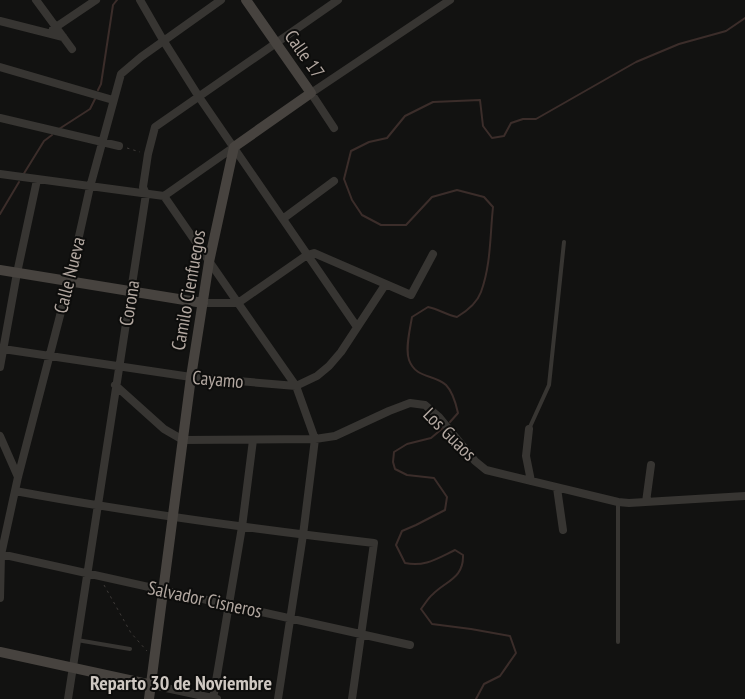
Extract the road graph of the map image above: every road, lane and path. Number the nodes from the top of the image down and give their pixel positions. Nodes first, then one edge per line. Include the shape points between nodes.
1 (36, 0) edge
2 (96, 0) edge
3 (140, 0) edge
4 (220, 0) edge
5 (246, 0) edge
6 (338, 0) edge
7 (450, 0) edge
8 (0, 21) edge
9 (55, 27) junction
10 (47, 33) junction
11 (63, 37) junction
12 (163, 40) junction
13 (276, 42) junction
14 (72, 49) dead end
15 (0, 67) edge
16 (311, 93) junction
17 (199, 97) junction
18 (113, 100) junction
19 (0, 118) edge
20 (334, 128) dead end
21 (103, 142) junction
22 (119, 146) joint
23 (234, 147) junction
24 (148, 154) junction
25 (0, 174) edge
26 (37, 180) junction
27 (334, 182) dead end
28 (90, 187) junction
29 (146, 194) junction
30 (164, 196) junction
31 (284, 218) junction
32 (564, 242) dead end
33 (433, 254) dead end
34 (307, 255) junction
35 (209, 262) junction
36 (0, 270) edge
37 (17, 273) junction
38 (69, 281) junction
39 (385, 285) junction
40 (131, 291) junction
41 (203, 303) junction
42 (238, 303) junction
43 (357, 326) junction
44 (3, 348) junction
45 (48, 356) junction
46 (0, 367) edge
47 (118, 367) junction
48 (191, 377) junction
49 (115, 385) junction
50 (296, 386) junction
51 (529, 429) joint
52 (0, 436) edge
53 (315, 439) junction
54 (183, 440) junction
55 (253, 440) junction
56 (651, 465) dead end
57 (18, 476) junction
58 (531, 481) junction
59 (557, 488) junction
60 (15, 491) junction
61 (745, 496) edge
62 (618, 502) junction
63 (646, 502) junction
64 (97, 506) junction
65 (172, 516) junction
66 (242, 527) junction
67 (563, 530) dead end
68 (303, 534) junction
69 (1, 554) edge
70 (88, 574) junction
71 (98, 576) junction
72 (164, 590) junction
73 (0, 598) edge
74 (228, 604) junction
75 (290, 618) junction
76 (362, 634) junction
77 (76, 640) junction
78 (618, 642) dead end
79 (410, 644) dead end
80 (130, 649) dead end
81 (0, 652) edge
82 (155, 659) junction
83 (72, 667) junction
84 (152, 685) junction
85 (68, 699) edge
86 (149, 699) edge
87 (215, 699) edge
88 (278, 699) edge
89 (352, 699) edge

1 - 9 street
2 - 9 street
3 - 12 street
4 - 12 street, Calle Nueva
5 - 13 street, Calle 17
6 - 13 street, Corona
7 - 16 street
8 - 10 street
9 - 10 street
9 - 11 street
10 - 11 street
11 - 14 street
12 - 17 street
12 - 18 street, Calle Nueva via 121,74
13 - 16 street, Calle 17
13 - 17 street, Corona
15 - 18 street
16 - 20 street, Calle 17
16 - 23 street
17 - 23 street
17 - 24 street, Corona via 155,127
18 - 21 street, Calle Nueva
19 - 21 street
21 - 22 street
21 - 28 street, Calle Nueva
22 - 24 path
23 - 30 street
23 - 31 street
23 - 35 street, Camilo Cienfuegos
24 - 29 street, Corona via 143,188
25 - 26 street
26 - 28 street
26 - 37 street
27 - 31 street
28 - 29 street
28 - 38 street, Calle Nueva
29 - 30 street
29 - 40 street, Corona
30 - 35 street
31 - 34 street
32 - 51 lane via 549,385
33 - 39 street via 411,294
34 - 39 street via 314,253
34 - 42 street
34 - 43 street
35 - 41 street, Camilo Cienfuegos
35 - 42 street
36 - 37 street
37 - 38 street
37 - 44 street
38 - 40 street
38 - 45 street, Calle Nueva
39 - 43 street
40 - 41 street
40 - 47 street, Corona
41 - 42 street
41 - 48 street, Camilo Cienfuegos
42 - 50 street
43 - 50 street via 329,366
44 - 45 street, Cayamo
44 - 46 street
45 - 47 street, Cayamo
45 - 57 street, Calle Nueva
47 - 48 street, Cayamo
47 - 49 street, Corona
48 - 50 street, Cayamo
48 - 54 street, Camilo Cienfuegos
49 - 54 street via 164,429
49 - 64 street, Corona
50 - 53 street
51 - 58 street via 526,456
52 - 57 street
53 - 55 street, Los Guaos
53 - 58 street, Los Guaos via 335,436 410,403 425,405 486,470
53 - 68 street
54 - 55 street, Los Guaos
54 - 65 street, Camilo Cienfuegos
55 - 66 street
56 - 63 street
57 - 60 street, Calle Nueva
58 - 59 street, Los Guaos
59 - 62 street, Los Guaos
59 - 67 street
60 - 64 street
60 - 69 street, Calle Nueva
61 - 63 street, Los Guaos
62 - 63 street, Los Guaos
62 - 78 lane
64 - 65 street
64 - 70 street, Corona
65 - 66 street
65 - 72 street, Camilo Cienfuegos
66 - 68 street
66 - 74 street
68 - 75 street
68 - 76 street via 374,543
69 - 70 street, Salvador Cisneros
69 - 73 street, Calle Nueva
70 - 71 street, Salvador Cisneros
70 - 77 street, Corona
71 - 72 street, Salvador Cisneros
71 - 82 path via 131,633
72 - 74 street, Salvador Cisneros
72 - 82 street, Camilo Cienfuegos
74 - 75 street, Salvador Cisneros
74 - 87 street
75 - 76 street, Salvador Cisneros
75 - 88 street
76 - 79 street, Salvador Cisneros
76 - 89 street
77 - 80 lane
77 - 83 street, Corona
81 - 83 street
82 - 84 street, Camilo Cienfuegos
83 - 84 street
83 - 85 street, Corona
84 - 86 street, Camilo Cienfuegos
84 - 87 street

